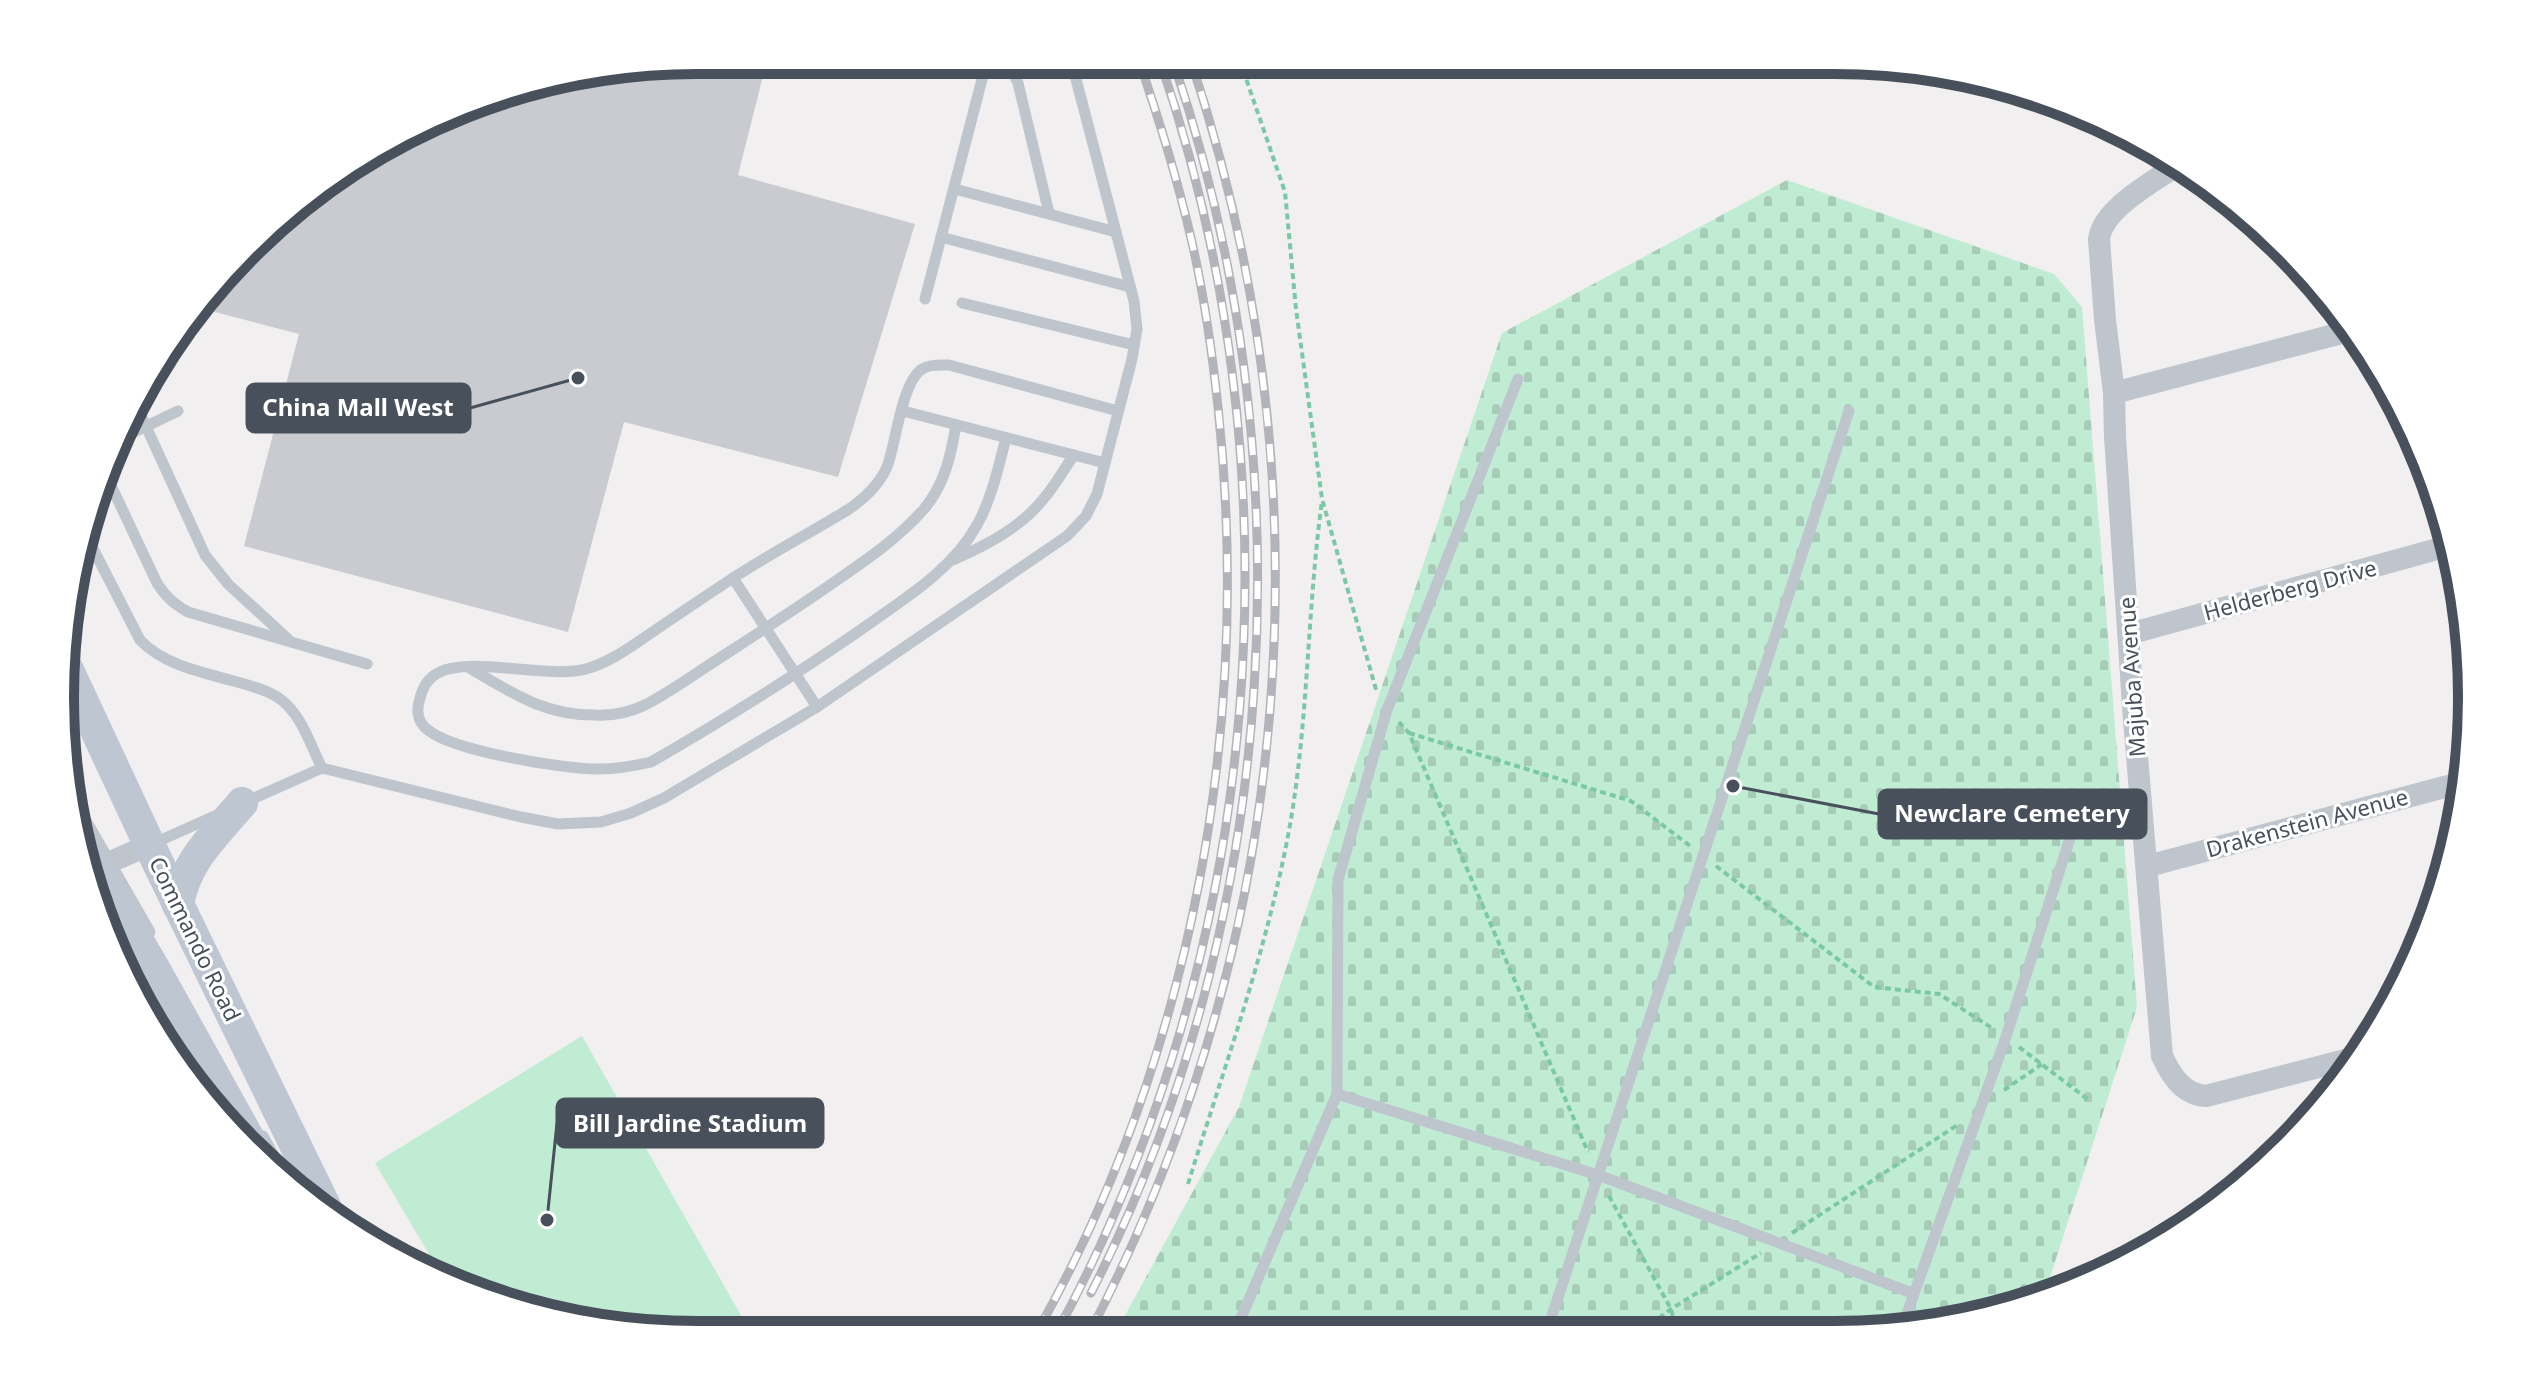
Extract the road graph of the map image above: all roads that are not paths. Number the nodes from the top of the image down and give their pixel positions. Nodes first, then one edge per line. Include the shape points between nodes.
1 (984, 74) edge
2 (1014, 74) edge
3 (1075, 74) edge
4 (2169, 172) edge
5 (955, 189) junction
6 (1049, 213) junction
7 (1116, 232) junction
8 (941, 237) junction
9 (1130, 287) junction
10 (925, 299) dead end
11 (962, 303) dead end
12 (2340, 333) edge
13 (1134, 345) junction
14 (1518, 379) dead end
15 (2114, 393) junction
16 (178, 411) dead end
17 (903, 411) junction
18 (1118, 411) junction
19 (1849, 411) dead end
20 (141, 416) edge
21 (956, 425) junction
22 (146, 426) junction
23 (133, 432) edge
24 (1006, 438) junction
25 (1074, 455) junction
26 (1105, 463) junction
27 (111, 486) edge
28 (92, 547) edge
29 (2440, 548) edge
30 (950, 561) junction
31 (733, 578) junction
32 (766, 629) junction
33 (2129, 634) junction
34 (292, 642) junction
35 (367, 664) dead end
36 (466, 666) junction
37 (796, 675) junction
38 (74, 685) edge
39 (817, 707) junction
40 (322, 768) junction
41 (2452, 785) edge
42 (242, 803) junction
43 (2081, 804) dead end
44 (139, 844) junction
45 (97, 865) edge
46 (2148, 866) junction
47 (178, 905) junction
48 (156, 942) dead end
49 (2331, 1075) edge
50 (1337, 1094) junction
51 (254, 1135) edge
52 (1598, 1175) junction
53 (301, 1179) edge
54 (318, 1192) edge
55 (1912, 1293) junction
56 (1905, 1317) edge
57 (1240, 1321) edge
58 (1550, 1321) edge

1 - 5 lane
2 - 6 lane
3 - 7 lane
4 - 15 street, Majuba Avenue via 2116,210 2100,230
5 - 6 lane
5 - 8 lane
6 - 7 lane
7 - 9 lane
8 - 9 lane
8 - 10 lane
9 - 13 lane via 1137,329
11 - 13 lane
12 - 15 street
13 - 18 lane
14 - 50 lane via 1387,710 1338,880
15 - 33 street, Majuba Avenue
16 - 22 lane
17 - 18 lane via 914,376 922,368 949,365
17 - 21 lane
17 - 31 lane via 886,469 866,497
18 - 26 lane
19 - 52 lane
20 - 22 lane
21 - 24 lane
21 - 32 lane via 940,485 905,530
22 - 23 lane
22 - 34 lane via 205,555 228,584
24 - 25 lane
24 - 30 lane via 976,527
25 - 26 lane
25 - 30 lane via 1020,523
26 - 39 lane via 1086,516 1067,536
27 - 34 lane via 157,583 175,605
28 - 40 lane via 140,640 151,651 268,691 296,716
29 - 33 street, Helderberg Drive
30 - 37 lane
31 - 32 lane
31 - 36 lane via 596,666 548,673
32 - 36 lane via 623,713 552,711
32 - 37 lane
33 - 46 street, Majuba Avenue
34 - 35 lane
36 - 37 lane via 448,668 422,690 417,707 428,731 532,762 597,769 651,762
37 - 39 lane
38 - 44 main road, Commando Road
39 - 40 lane via 664,798 601,822 558,824 521,817
40 - 42 lane
41 - 46 street, Drakenstein Avenue
42 - 44 lane
42 - 47 main road via 191,865
43 - 55 lane via 2006,1037
44 - 45 street
44 - 47 main road, Commando Road
44 - 53 lane
45 - 48 lane
45 - 51 main road, Commando Road
46 - 49 street, Majuba Avenue via 2162,1056 2175,1080 2206,1096
47 - 54 main road, Commando Road
50 - 52 lane
50 - 57 lane
52 - 55 lane
52 - 58 lane
55 - 56 lane

